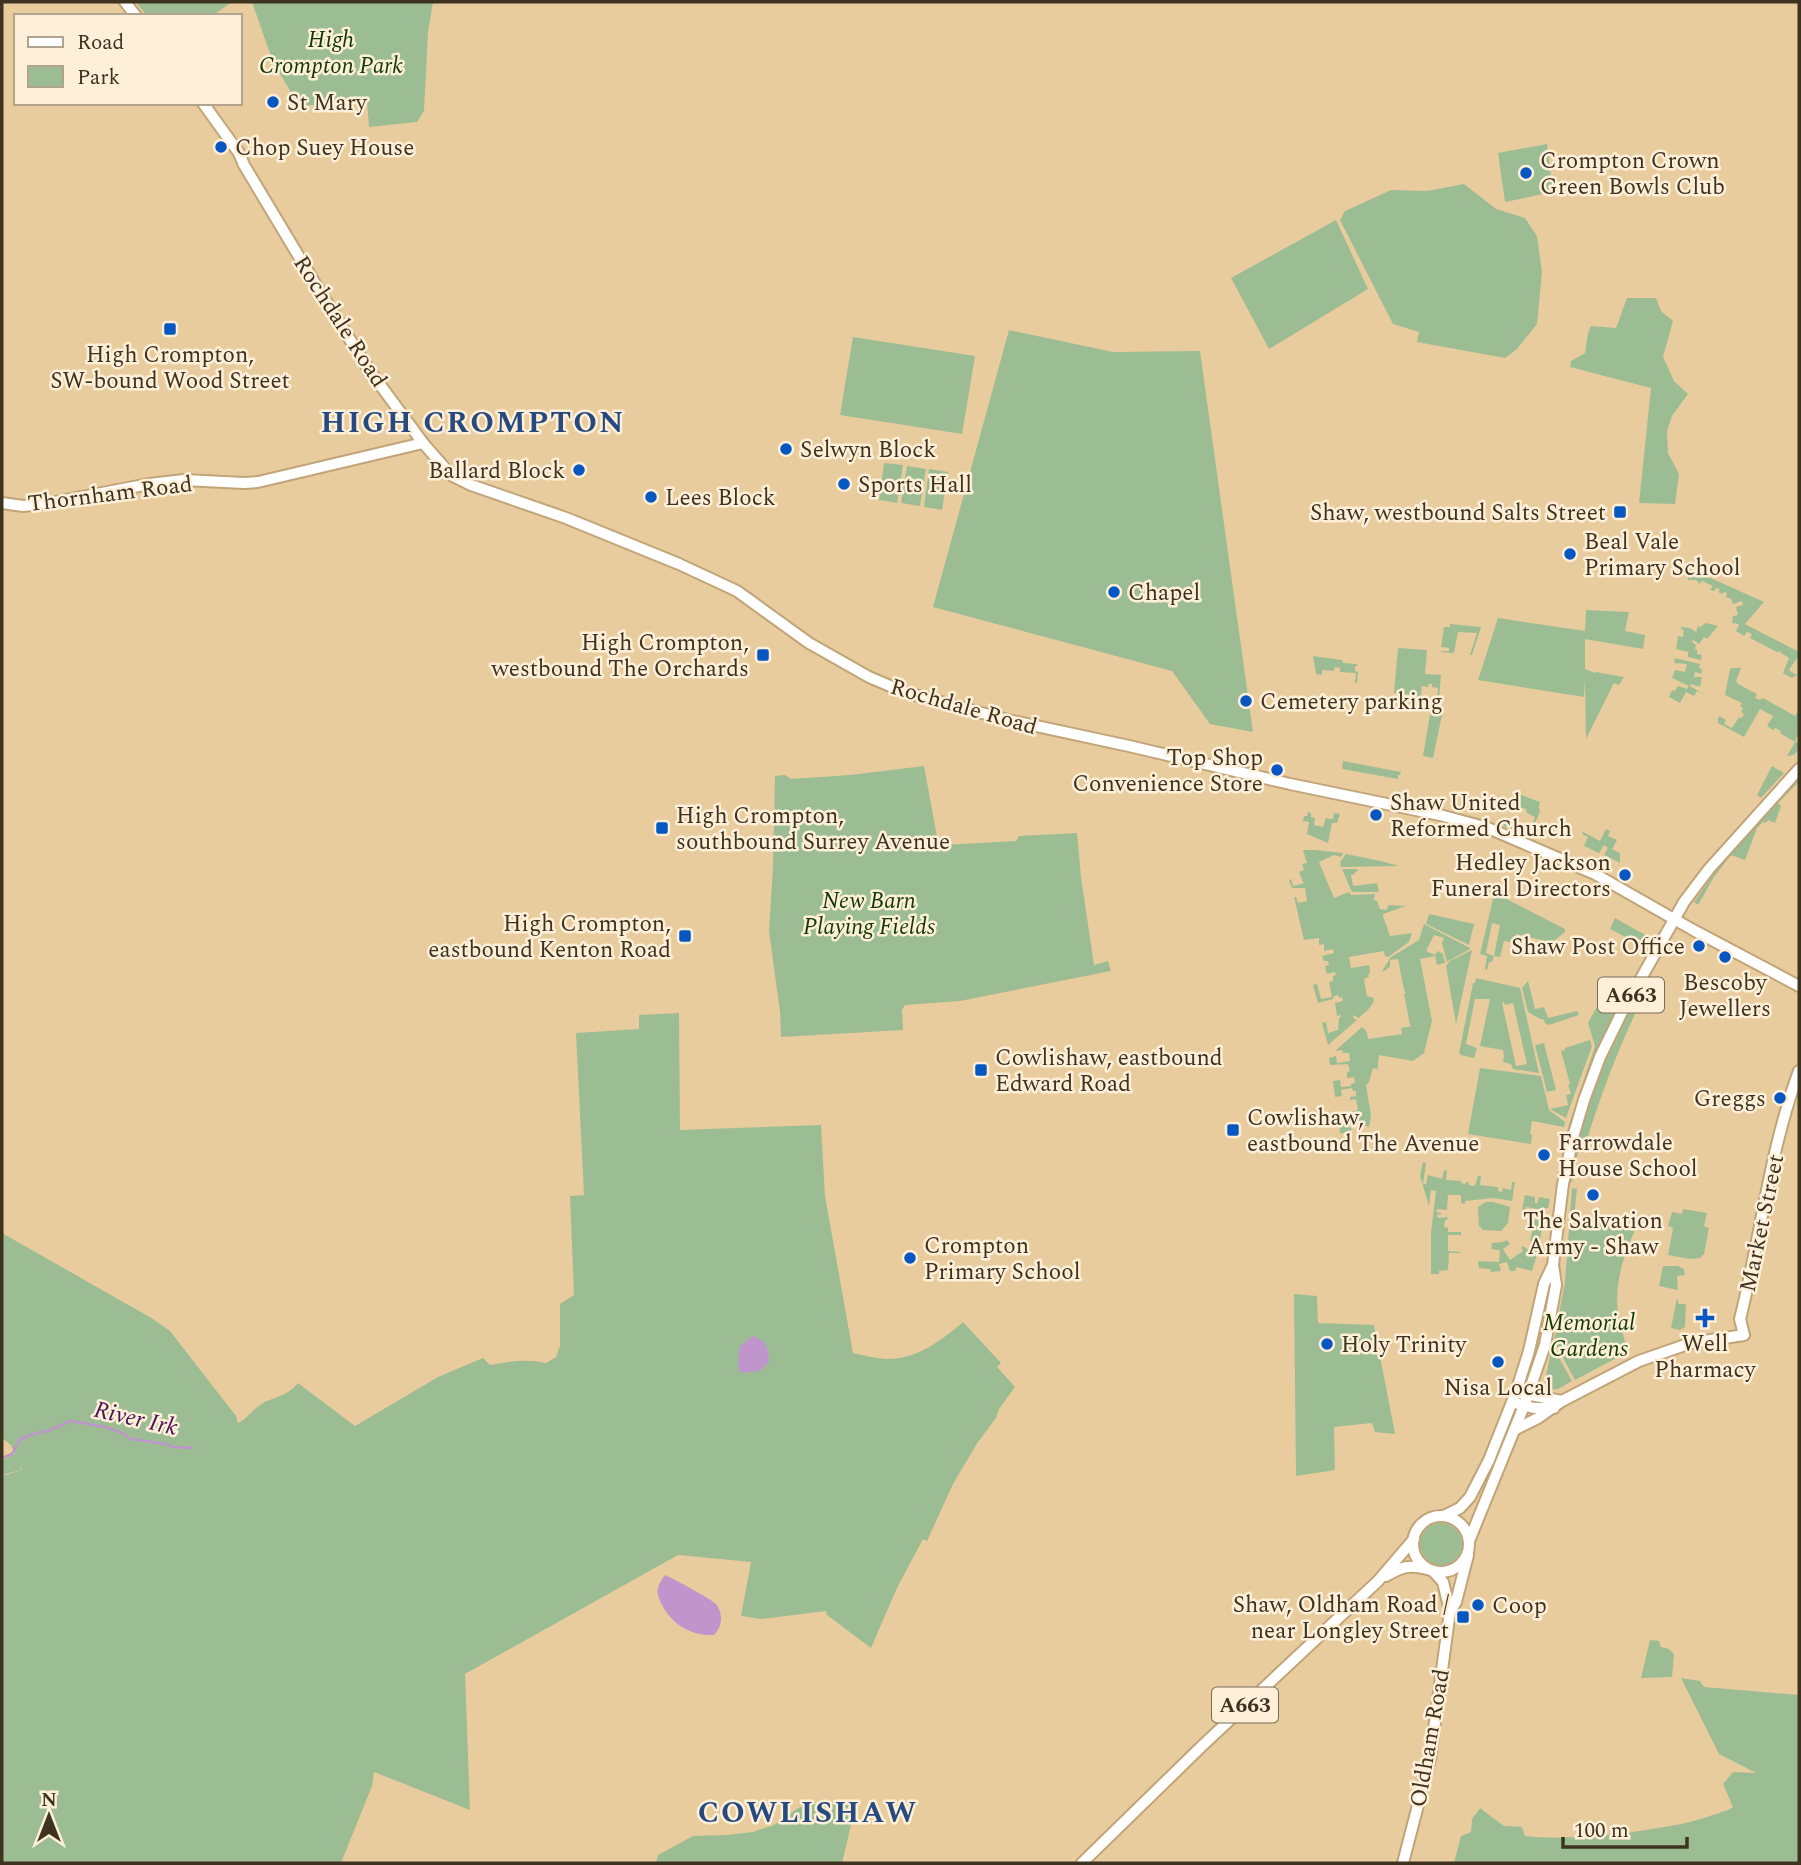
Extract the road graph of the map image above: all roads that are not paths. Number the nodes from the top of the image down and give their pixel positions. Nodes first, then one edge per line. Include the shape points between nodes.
1 (204, 105) edge
2 (424, 443) junction
3 (2, 503) edge
4 (1799, 769) edge
5 (1675, 919) junction
6 (1799, 986) edge
7 (1799, 1071) edge
8 (1520, 1399) junction
9 (1558, 1405) junction
10 (1514, 1430) junction
11 (1444, 1516) junction
12 (1414, 1539) junction
13 (1469, 1541) junction
14 (1468, 1555) junction
15 (1431, 1570) junction
16 (1378, 1581) junction
17 (1450, 1611) junction
18 (1082, 1863) edge
19 (1403, 1863) edge

1 - 2 main road, Rochdale Road via 239,153 368,367
2 - 3 main road, Thornham Road via 258,482 184,480 50,503
2 - 5 main road, Rochdale Road via 452,475 471,485 566,518 737,591 809,643 904,692 1019,723 1475,824 1595,874
4 - 5 main road, A663 via 1709,869
5 - 6 main road, Rochdale Road
5 - 8 main road, A663 via 1610,1035 1584,1100 1563,1184 1550,1322 1545,1345
7 - 9 main road, Market Street via 1761,1213 1740,1319 1744,1335 1662,1352
8 - 9 main road
8 - 10 main road, A663
8 - 11 main road, A663 via 1470,1497
9 - 10 main road
10 - 13 main road, A663
11 - 12 main road, A663 via 1426,1521
11 - 13 main road via 1460,1524
12 - 15 main road via 1416,1558
12 - 16 main road, A663
13 - 14 main road, A663
14 - 15 main road, A663 via 1449,1572
14 - 17 main road, Oldham Road
15 - 16 main road, A663 via 1403,1566
15 - 17 main road, Oldham Road via 1443,1582
16 - 18 main road, A663
17 - 19 main road, Oldham Road via 1430,1759

